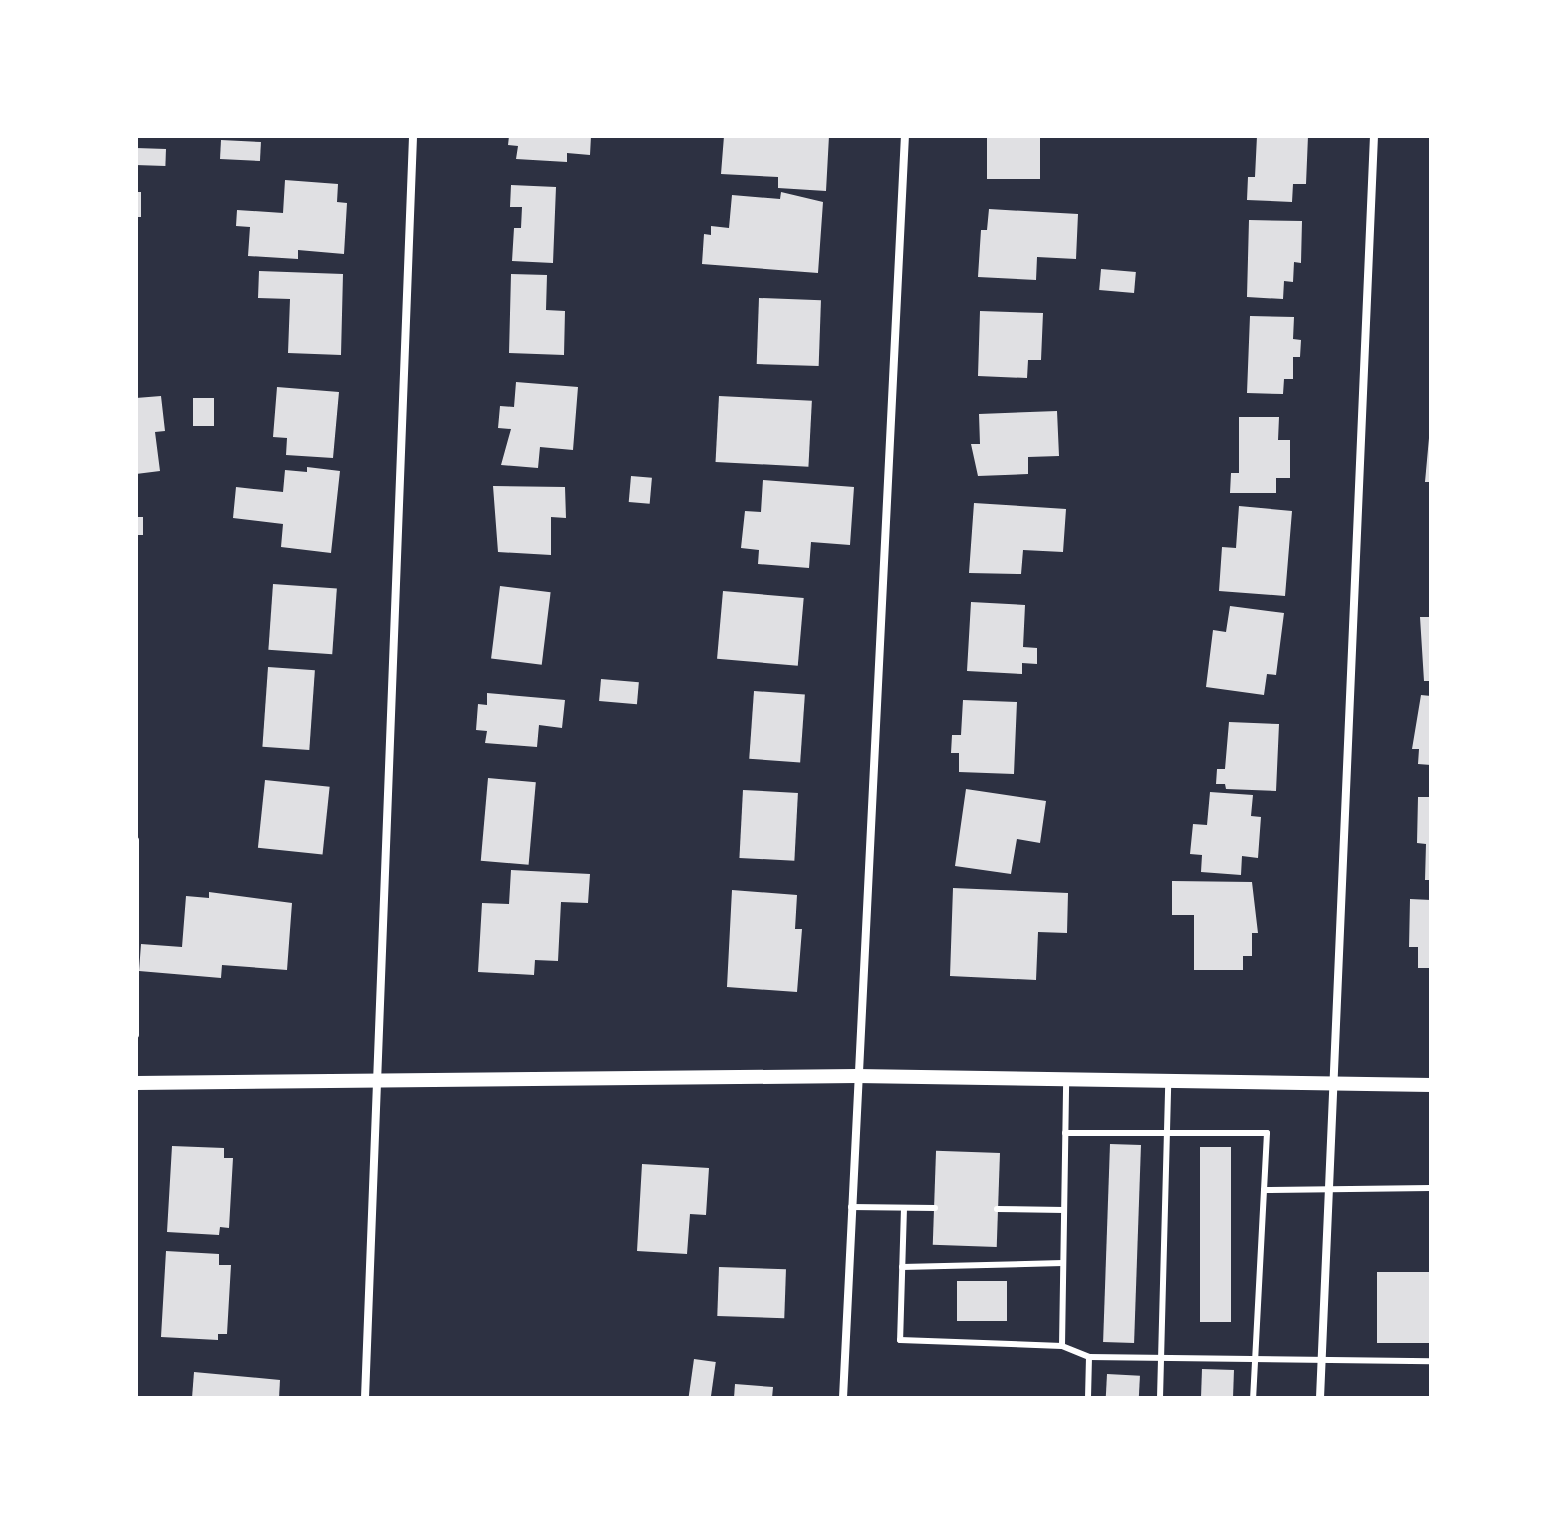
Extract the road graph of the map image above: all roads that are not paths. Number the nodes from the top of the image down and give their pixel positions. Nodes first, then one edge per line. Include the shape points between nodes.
1 (413, 136) edge
2 (905, 136) edge
3 (1374, 136) edge
4 (136, 840) edge
5 (136, 1035) edge
6 (857, 1076) junction
7 (1066, 1081) junction
8 (378, 1082) junction
9 (136, 1083) edge
10 (1168, 1084) junction
11 (1431, 1085) edge
12 (1330, 1087) junction
13 (1065, 1133) junction
14 (1168, 1133) junction
15 (1431, 1188) edge
16 (1327, 1189) junction
17 (1264, 1190) junction
18 (851, 1207) junction
19 (904, 1208) junction
20 (935, 1208) dead end
21 (997, 1209) dead end
22 (1064, 1210) junction
23 (1063, 1263) junction
24 (902, 1267) junction
25 (1062, 1346) junction
26 (1089, 1357) junction
27 (1161, 1358) junction
28 (1254, 1359) junction
29 (1321, 1360) junction
30 (1431, 1361) edge
31 (365, 1398) edge
32 (843, 1398) edge
33 (1088, 1398) edge
34 (1160, 1398) edge
35 (1253, 1398) edge
36 (1320, 1398) edge

1 - 8 street
2 - 6 street
3 - 12 street
4 - 5 lane
6 - 7 street
6 - 8 street
6 - 18 street
7 - 10 street
7 - 13 lane
8 - 9 street
8 - 31 street
10 - 12 street
10 - 14 lane
11 - 12 street
12 - 16 street
13 - 14 lane
13 - 22 lane
14 - 17 lane via 1267,1133
14 - 27 lane
15 - 16 lane
16 - 17 lane
16 - 29 street
17 - 28 lane
18 - 19 lane
18 - 32 street
19 - 20 lane
19 - 24 lane
21 - 22 lane
22 - 23 lane
23 - 24 lane
23 - 25 lane
24 - 25 lane via 900,1340
25 - 26 lane
26 - 27 lane
26 - 33 lane
27 - 28 lane
27 - 34 lane
28 - 29 lane
28 - 35 lane
29 - 30 lane
29 - 36 street

